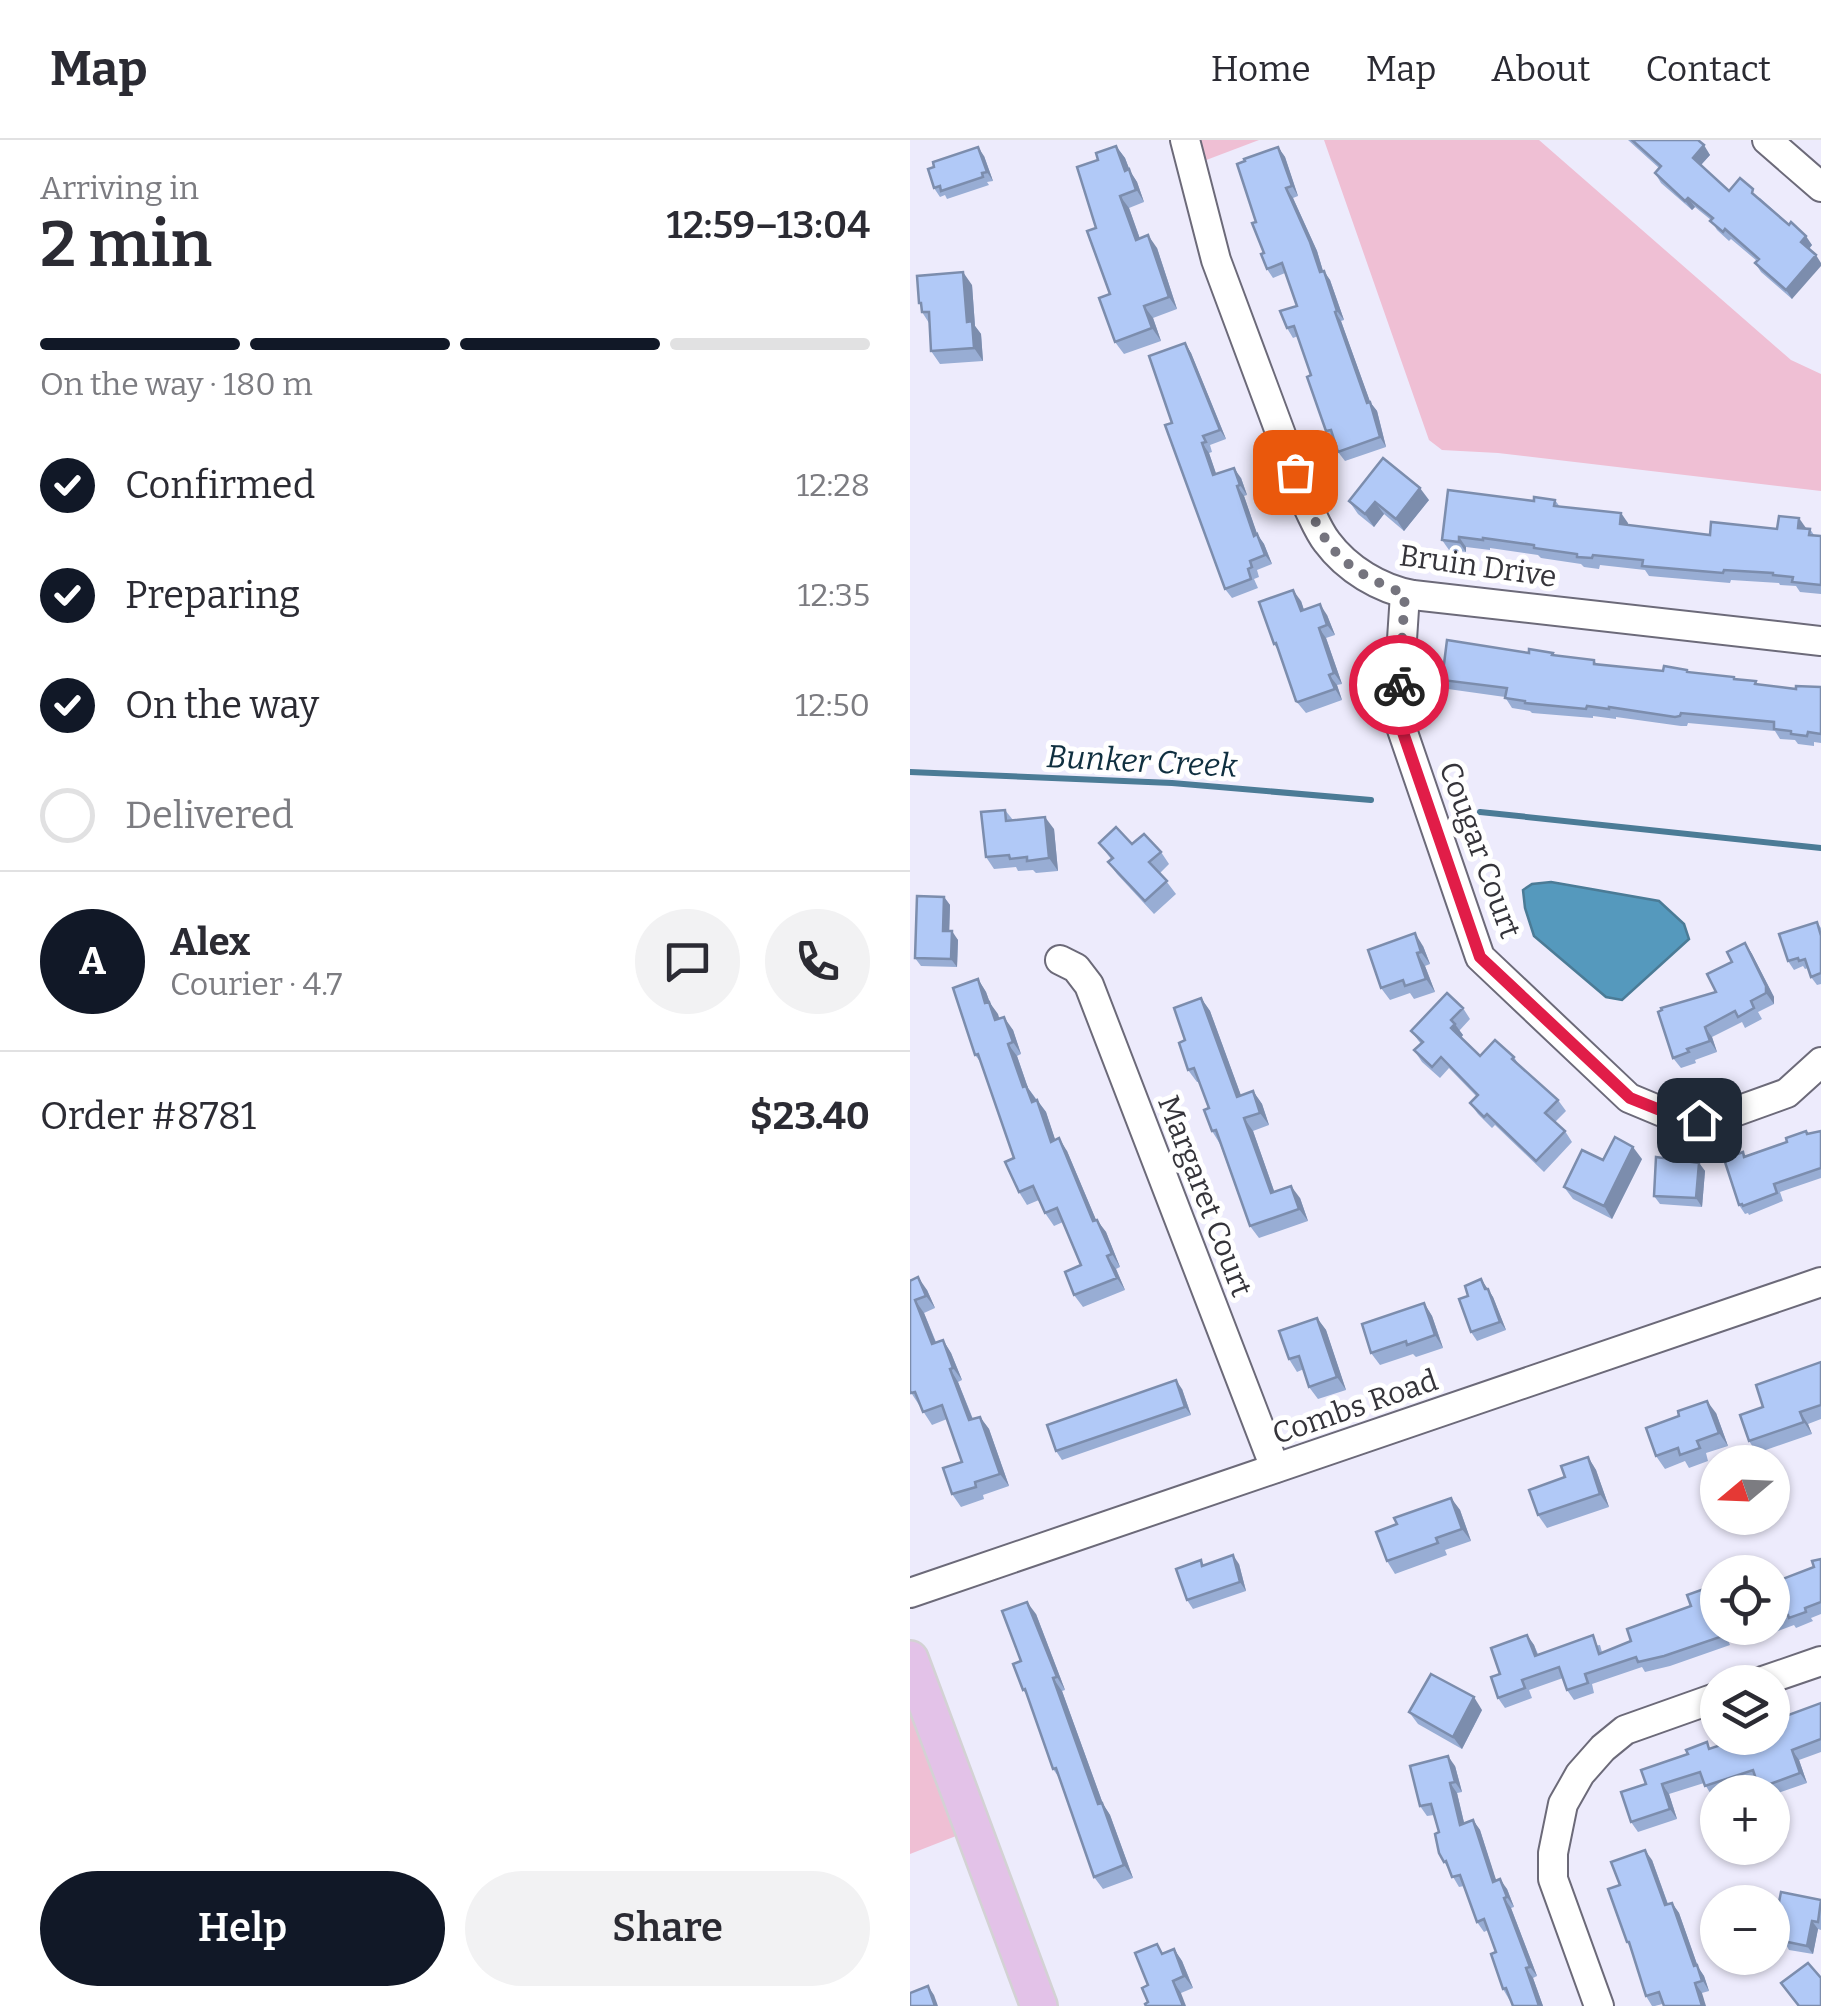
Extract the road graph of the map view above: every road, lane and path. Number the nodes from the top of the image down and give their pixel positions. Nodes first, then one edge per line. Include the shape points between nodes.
1 (1186, 140) edge
2 (1767, 140) edge
3 (1821, 187) edge
4 (1405, 594) junction
5 (1821, 641) edge
6 (1060, 960) dead end
7 (1821, 1062) edge
8 (1821, 1282) edge
9 (1275, 1468) junction
10 (910, 1593) edge
11 (910, 1659) edge
12 (1821, 1661) edge
13 (1790, 1672) edge
14 (1700, 1704) edge
15 (1039, 2006) edge
16 (1599, 2006) edge

1 - 4 street, Bruin Drive via 1216,260 1308,507 1344,563
2 - 3 street
4 - 5 street, Bruin Drive
4 - 7 street, Cougar Court via 1397,715 1480,957 1630,1098 1665,1112 1699,1120 1726,1116 1787,1092
6 - 9 street, Margaret Court via 1089,985
8 - 9 street, Combs Road
9 - 10 street, Combs Road
11 - 15 main road
12 - 13 street
14 - 16 street via 1625,1730 1580,1774 1563,1804 1553,1879

